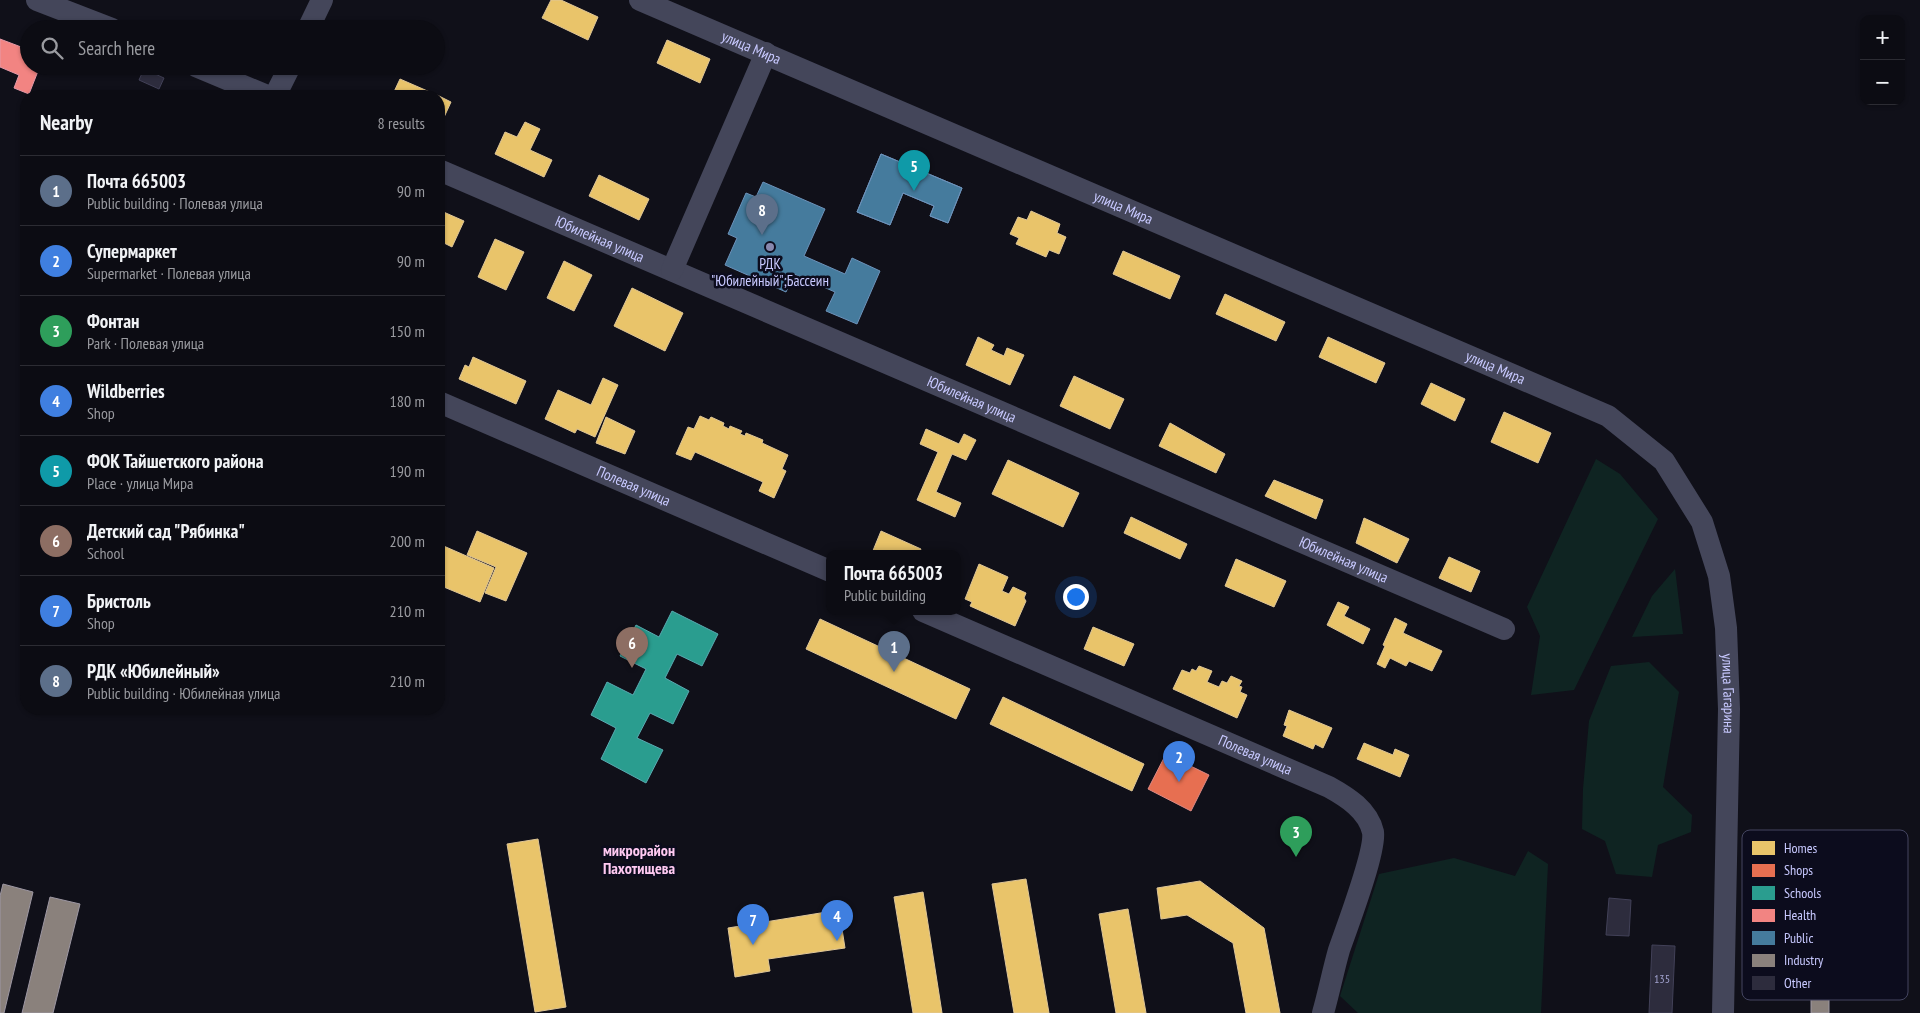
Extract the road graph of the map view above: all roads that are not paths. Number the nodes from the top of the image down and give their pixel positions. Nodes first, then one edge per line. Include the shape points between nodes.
1 (37, 0) edge
2 (322, 0) edge
3 (640, 0) edge
4 (89, 20) edge
5 (312, 20) edge
6 (766, 54) junction
7 (217, 75) edge
8 (286, 75) edge
9 (253, 90) edge
10 (278, 90) edge
11 (445, 173) edge
12 (672, 270) junction
13 (445, 405) edge
14 (1608, 416) joint
15 (826, 569) edge
16 (932, 615) edge
17 (1504, 629) dead end
18 (1323, 1013) edge
19 (1723, 1013) edge

1 - 4 street
2 - 5 street
3 - 6 street, улица Мира
6 - 12 street
6 - 14 street, улица Мира
7 - 9 street
8 - 10 street
11 - 12 street, Юбилейная улица
12 - 17 street, Юбилейная улица
13 - 15 street, Полевая улица
14 - 19 street, улица Гагарина via 1664,461 1702,522 1720,576 1729,709
16 - 18 street, Полевая улица via 1329,787 1348,797 1361,810 1370,822 1373,834 1371,853 1338,953

